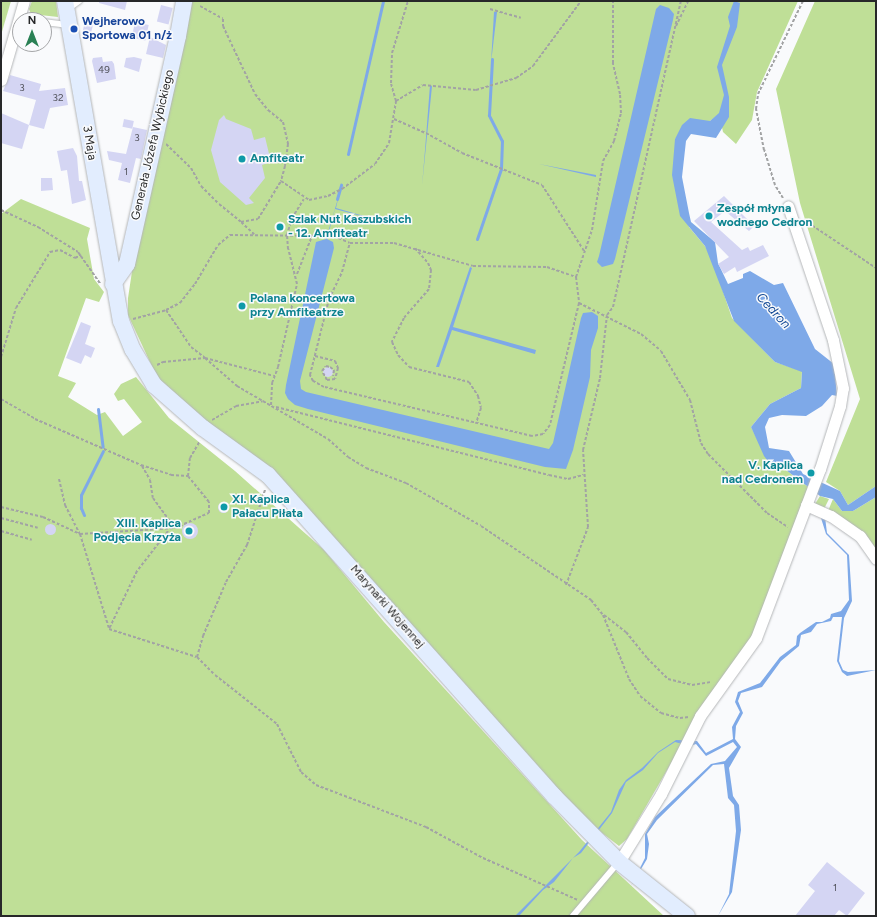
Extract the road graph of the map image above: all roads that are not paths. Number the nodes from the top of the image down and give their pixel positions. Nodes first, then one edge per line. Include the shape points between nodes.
1 (24, 1) edge
2 (184, 1) edge
3 (70, 4) edge
4 (25, 12) edge
5 (52, 23) edge
6 (69, 26) junction
7 (12, 52) edge
8 (1, 80) edge
9 (788, 206) road end
10 (107, 286) junction
11 (806, 506) junction
12 (876, 559) edge
13 (620, 862) junction
14 (573, 916) edge
15 (687, 916) edge

1 - 4 street
2 - 10 main road, Generała Józefa Wybickiego via 127,264
3 - 6 main road, 3 Maja
5 - 6 lane
6 - 10 main road, 3 Maja
7 - 8 street
9 - 11 street via 833,340 843,388 820,469
10 - 13 main road, Marynarki Wojennej via 124,330 154,385 203,428 272,479 554,796
11 - 12 street via 830,516 860,536
11 - 13 street via 756,638 700,716 662,794
13 - 14 lane
13 - 15 main road, Marynarki Wojennej

